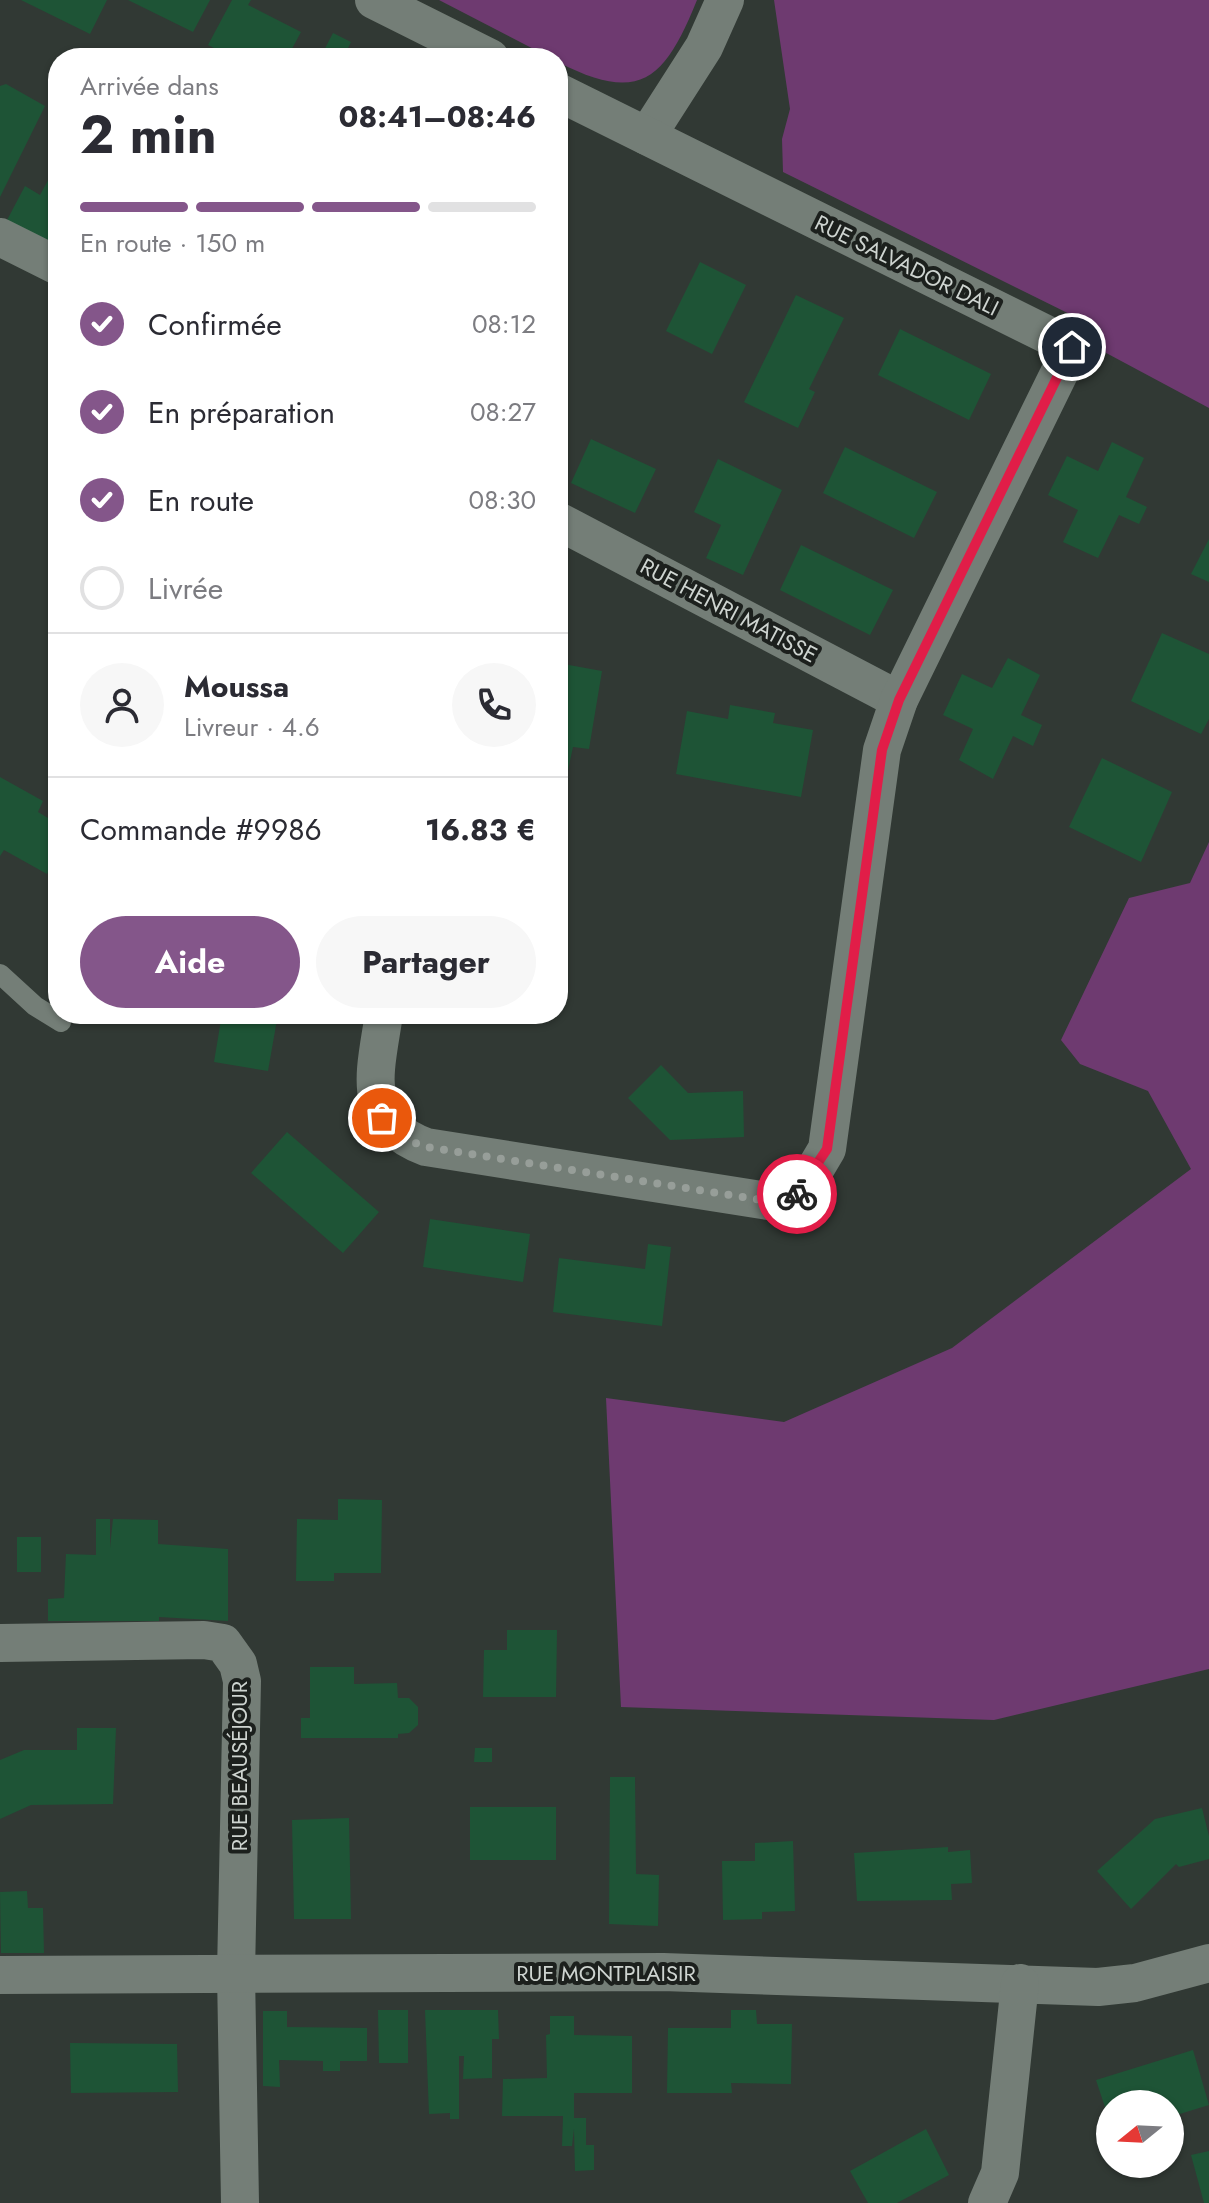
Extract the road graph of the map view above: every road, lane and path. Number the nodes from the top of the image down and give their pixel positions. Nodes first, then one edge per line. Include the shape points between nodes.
1 (374, 0) edge
2 (725, 0) edge
3 (470, 48) edge
4 (568, 97) edge
5 (647, 136) junction
6 (0, 237) edge
7 (48, 261) edge
8 (568, 526) edge
9 (899, 700) junction
10 (0, 974) edge
11 (48, 1014) edge
12 (383, 1024) edge
13 (0, 1643) edge
14 (1209, 1963) edge
15 (236, 1973) junction
16 (0, 1975) edge
17 (1020, 1983) junction
18 (240, 2203) edge
19 (987, 2203) edge

1 - 3 street
2 - 5 street via 704,47
4 - 5 street
5 - 9 street, RUE SALVADOR DALI via 1072,347
6 - 7 street
8 - 9 street, RUE HENRI MATISSE
9 - 12 street via 882,750 827,1149 787,1204 426,1147 404,1139 382,1118 375,1075
10 - 11 lane
13 - 15 street, RUE BEAUSÉJOUR via 223,1643 238,1664 242,1681
14 - 17 street, RUE MONTPLAISIR via 1098,1987
15 - 16 street, RUE MONTPLAISIR
15 - 17 street, RUE MONTPLAISIR via 663,1972
15 - 18 street
17 - 19 street via 1000,2173

